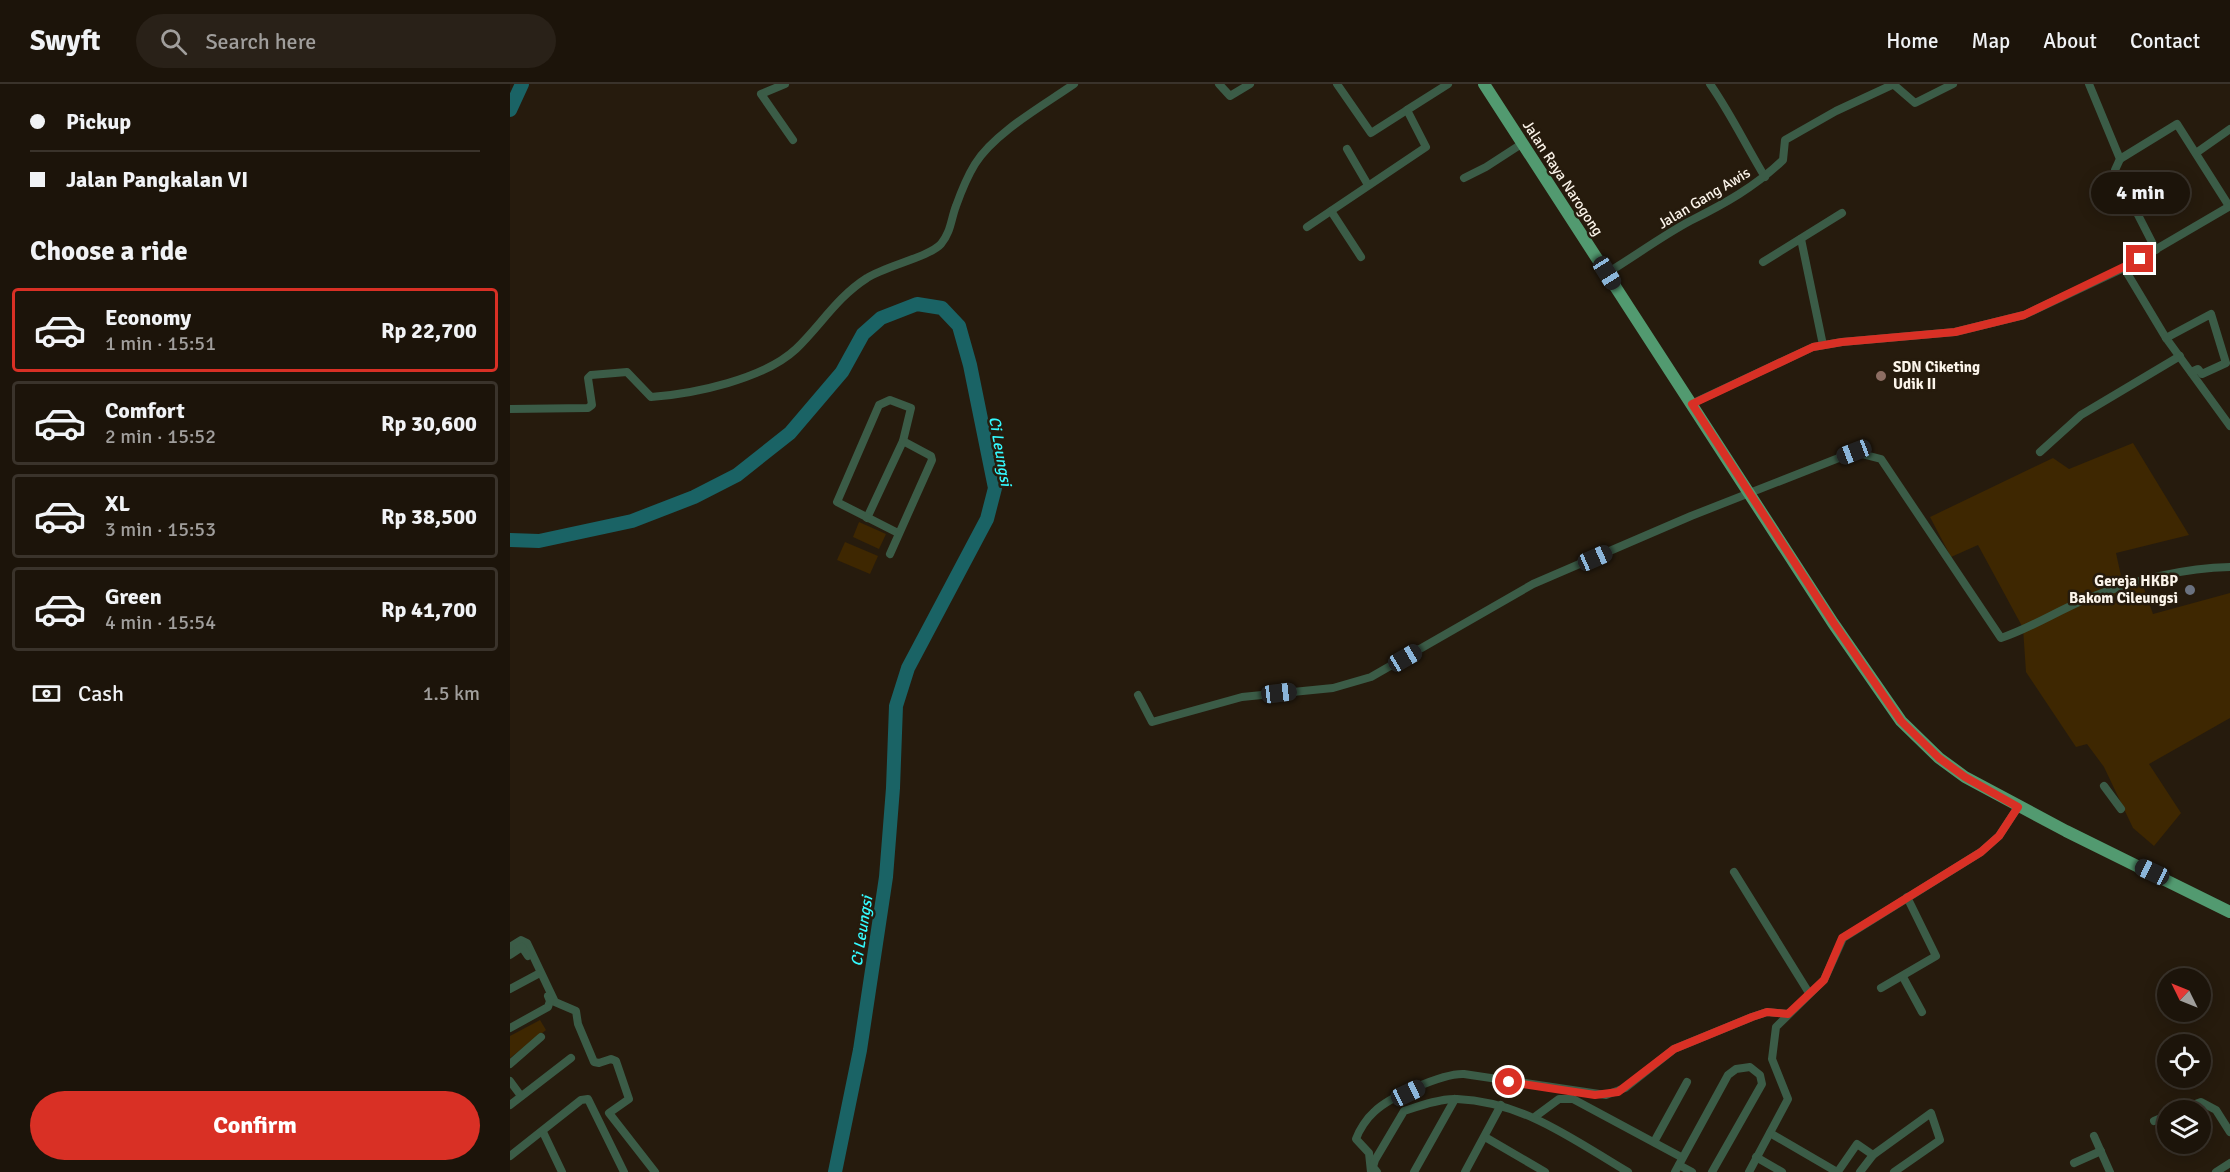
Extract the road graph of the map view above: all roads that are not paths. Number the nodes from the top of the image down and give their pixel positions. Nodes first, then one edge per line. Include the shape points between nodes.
1 (785, 84) edge
2 (1074, 84) edge
3 (1219, 84) edge
4 (1250, 84) edge
5 (1337, 84) edge
6 (1448, 84) edge
7 (1484, 84) edge
8 (1710, 84) edge
9 (1894, 84) edge
10 (1953, 84) edge
11 (2089, 84) edge
12 (1407, 110) junction
13 (2230, 129) edge
14 (793, 140) dead end
15 (1523, 142) junction
16 (1347, 149) dead end
17 (2196, 153) junction
18 (2120, 159) junction
19 (1765, 177) junction
20 (1464, 178) dead end
21 (1368, 185) junction
22 (2230, 206) edge
23 (1331, 212) junction
24 (1842, 213) dead end
25 (1307, 227) dead end
26 (1801, 238) junction
27 (2156, 250) junction
28 (1361, 257) dead end
29 (1763, 262) dead end
30 (2124, 268) junction
31 (1607, 273) junction
32 (2166, 338) junction
33 (1823, 345) junction
34 (2180, 356) junction
35 (2191, 372) junction
36 (1692, 404) junction
37 (510, 410) edge
38 (2230, 426) edge
39 (903, 441) junction
40 (2040, 452) dead end
41 (1750, 492) junction
42 (867, 518) junction
43 (898, 533) junction
44 (890, 554) dead end
45 (2230, 567) edge
46 (1138, 696) dead end
47 (2104, 786) dead end
48 (2018, 807) junction
49 (2121, 809) dead end
50 (1734, 873) dead end
51 (1907, 897) junction
52 (2230, 912) edge
53 (510, 947) edge
54 (510, 955) edge
55 (538, 974) junction
56 (1903, 977) junction
57 (1881, 988) dead end
58 (510, 989) edge
59 (1809, 993) junction
60 (1922, 1012) dead end
61 (1788, 1014) junction
62 (510, 1028) edge
63 (541, 1037) dead end
64 (571, 1058) dead end
65 (510, 1064) edge
66 (510, 1081) edge
67 (1687, 1083) dead end
68 (521, 1096) junction
69 (1455, 1099) junction
70 (510, 1105) edge
71 (1501, 1106) junction
72 (2211, 1107) edge
73 (1536, 1116) junction
74 (2157, 1120) edge
75 (2154, 1121) dead end
76 (543, 1132) junction
77 (2230, 1132) edge
78 (1770, 1133) junction
79 (2094, 1136) dead end
80 (1485, 1137) junction
81 (1654, 1142) junction
82 (2101, 1151) junction
83 (1872, 1155) junction
84 (510, 1156) edge
85 (1756, 1157) junction
86 (2074, 1163) dead end
87 (2230, 1163) edge
88 (1679, 1165) edge
89 (1838, 1171) edge
90 (562, 1172) edge
91 (624, 1172) edge
92 (655, 1172) edge
93 (1371, 1172) edge
94 (1377, 1172) edge
95 (1414, 1172) edge
96 (1465, 1172) edge
97 (1545, 1172) edge
98 (1628, 1172) edge
99 (1692, 1172) edge
100 (1712, 1172) edge
101 (1749, 1172) edge
102 (1782, 1172) edge
103 (1860, 1172) edge
104 (1894, 1172) edge
105 (2110, 1172) edge
106 (2216, 1172) edge

1 - 14 street via 761,94
2 - 37 street via 1022,121 981,157 961,193 950,230 938,247 866,278 837,301 797,348 783,358 709,389 675,396 650,397 627,372 591,375 588,380 592,405 588,408
3 - 4 street via 1230,96
5 - 12 street via 1371,133
6 - 12 street
7 - 15 main road, Jalan Raya Narogong
8 - 19 street
9 - 10 street, Jalan Gang Awis via 1915,103
9 - 19 street, Jalan Gang Awis via 1785,140 1783,160
11 - 18 street
12 - 21 street via 1427,146
13 - 17 street
15 - 20 street
15 - 31 main road, Jalan Raya Narogong
16 - 21 street
17 - 18 street via 2177,124
17 - 22 street
18 - 27 street via 2115,170
19 - 31 street, Jalan Gang Awis via 1710,213 1690,221 1668,240
21 - 23 street
22 - 27 street
23 - 25 street
23 - 28 street
24 - 26 street
26 - 29 street
26 - 33 street
27 - 30 street
30 - 32 street
30 - 33 street via 2024,315 1993,325
31 - 36 main road, Jalan Raya Narogong
32 - 34 street
32 - 35 street via 2211,314 2226,363 2202,374 2198,369
33 - 36 street
34 - 35 street
34 - 40 street via 2081,416
35 - 38 street
36 - 41 main road, Jalan Raya Narogong
39 - 42 street
39 - 42 street via 911,408 884,400 837,501
39 - 43 street via 933,460
41 - 45 street via 1854,452 1881,459 2001,638 2084,600 2144,580 2190,568
41 - 46 street via 1533,584 1371,677 1333,688 1242,697 1152,722
41 - 48 main road, Jalan Raya Narogong via 1901,721 1939,758
42 - 43 street
43 - 44 street
47 - 49 street
48 - 51 street via 1999,836 1981,852
48 - 52 main road, Jalan Raya Narogong
50 - 59 street
51 - 56 street via 1936,956
51 - 59 street via 1842,938 1824,980
53 - 92 street via 521,940 527,943 555,1002 576,1011 594,1062 616,1061 629,1099 609,1113
54 - 55 street via 524,948
55 - 58 street
55 - 62 street via 550,1004
56 - 57 street
56 - 60 street
59 - 61 street
61 - 78 street via 1777,1024 1771,1052 1788,1099
61 - 93 street via 1767,1012 1674,1049 1625,1088 1606,1095 1464,1074 1448,1075 1380,1107 1369,1117 1356,1139 1370,1153
63 - 65 street
64 - 68 street
66 - 68 street
67 - 81 street
68 - 70 street
69 - 71 street
69 - 94 street via 1404,1111 1375,1160 1373,1167
69 - 95 street
71 - 73 street
71 - 80 street
72 - 77 street
73 - 81 street via 1558,1099 1573,1099
73 - 98 street
74 - 75 street
76 - 84 street
76 - 90 street
76 - 91 street via 581,1100 588,1099
78 - 85 street
78 - 89 street
79 - 82 street
80 - 96 street
80 - 97 street
81 - 88 street
82 - 86 street
82 - 105 street
83 - 89 street via 1857,1144
83 - 103 street
83 - 104 street via 1932,1114 1940,1140
85 - 101 street
85 - 102 street
87 - 106 street
88 - 99 street
88 - 100 street via 1728,1075 1750,1067 1760,1075 1762,1084

